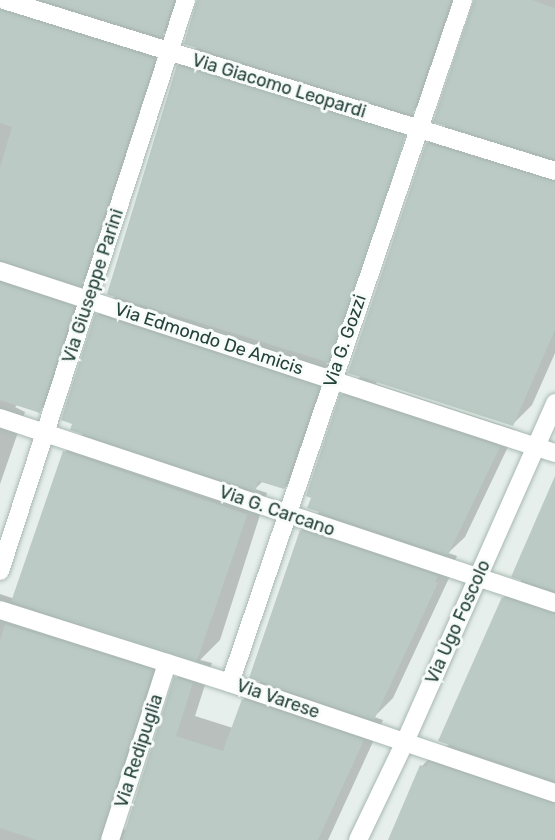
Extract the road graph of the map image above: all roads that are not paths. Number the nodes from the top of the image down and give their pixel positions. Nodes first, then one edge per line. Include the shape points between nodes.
1 (4, 0) edge
2 (186, 0) edge
3 (463, 0) edge
4 (169, 51) junction
5 (418, 130) junction
6 (555, 171) edge
7 (0, 271) edge
8 (89, 300) junction
9 (331, 380) junction
10 (555, 403) edge
11 (0, 418) edge
12 (45, 432) junction
13 (534, 446) junction
14 (555, 453) edge
15 (287, 514) junction
16 (0, 571) edge
17 (477, 578) junction
18 (555, 603) edge
19 (0, 610) edge
20 (167, 663) junction
21 (230, 683) junction
22 (405, 742) junction
23 (555, 793) edge
24 (110, 840) edge
25 (358, 840) edge

1 - 4 street, Via Giacomo Leopardi
2 - 4 street, Via Giuseppe Parini
3 - 5 street, Via G. Gozzi
4 - 5 street, Via Giacomo Leopardi
4 - 8 street, Via Giuseppe Parini
5 - 6 street, Via Giacomo Leopardi
5 - 9 street, Via G. Gozzi
7 - 8 street, Via Edmondo De Amicis
8 - 9 street, Via Edmondo De Amicis
8 - 12 street, Via Giuseppe Parini
9 - 13 street, Via Edmondo De Amicis
9 - 15 street, Via G. Gozzi
10 - 13 street, Via Ugo Foscolo
11 - 12 street, Via G. Carcano
12 - 15 street, Via G. Carcano
12 - 16 street, Via Giuseppe Parini
13 - 14 street, Via Edmondo De Amicis
13 - 17 street, Via Ugo Foscolo
15 - 17 street, Via G. Carcano
15 - 21 street, Via G. Gozzi
17 - 18 street, Via G. Carcano
17 - 22 street, Via Ugo Foscolo
19 - 20 street, Via Varese
20 - 21 street, Via Varese
20 - 24 street, Via Redipuglia
21 - 22 street, Via Varese
22 - 23 street, Via Varese
22 - 25 street, Via Ugo Foscolo

